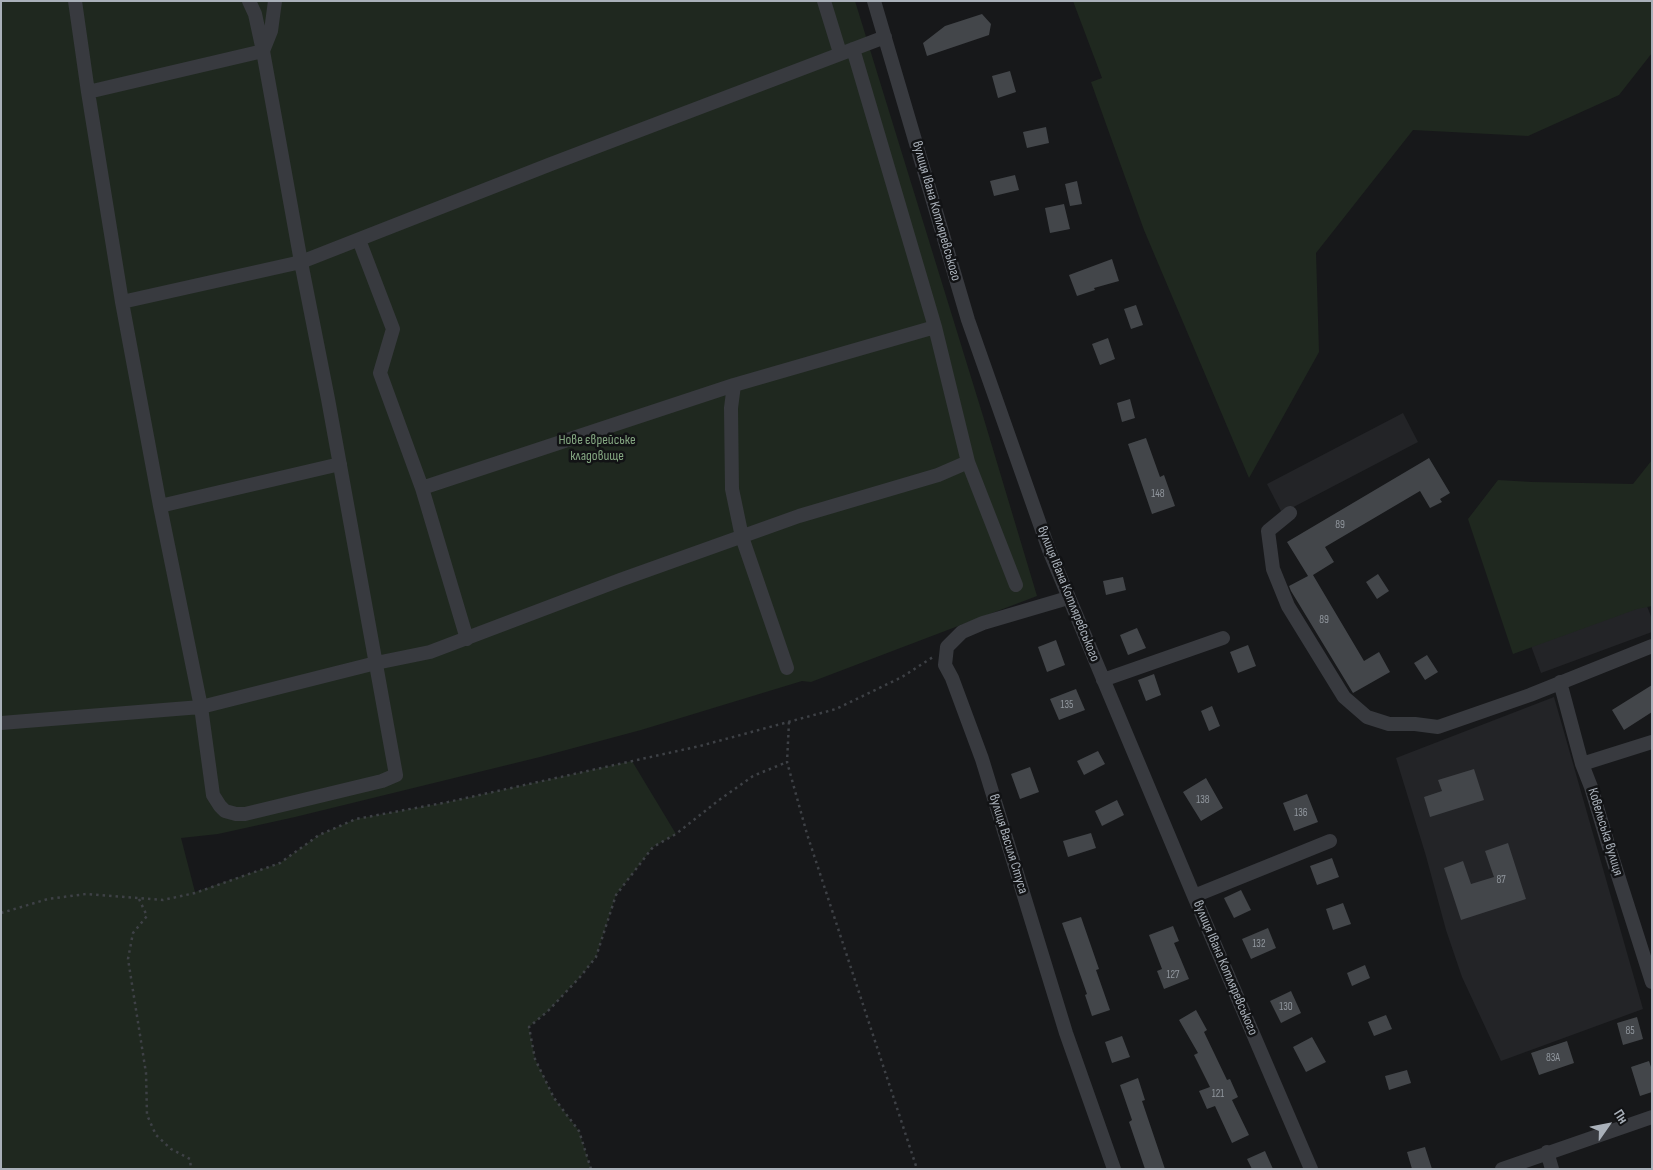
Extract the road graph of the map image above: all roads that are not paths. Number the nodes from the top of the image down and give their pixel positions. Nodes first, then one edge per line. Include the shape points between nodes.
1 (75, 1) edge
2 (249, 1) edge
3 (275, 1) edge
4 (824, 1) edge
5 (874, 1) edge
6 (885, 37) junction
7 (263, 51) junction
8 (847, 51) junction
9 (88, 92) junction
10 (359, 240) junction
11 (301, 262) junction
12 (122, 302) junction
13 (935, 327) junction
14 (734, 385) junction
15 (968, 462) junction
16 (340, 464) junction
17 (422, 488) junction
18 (160, 506) junction
19 (1290, 513) dead end
20 (742, 537) junction
21 (1016, 585) dead end
22 (1068, 598) junction
23 (1224, 638) dead end
24 (467, 639) junction
25 (1652, 646) edge
26 (376, 663) junction
27 (787, 668) dead end
28 (1103, 680) junction
29 (1560, 682) junction
30 (201, 707) junction
31 (1, 723) edge
32 (1652, 742) edge
33 (1582, 764) junction
34 (1330, 841) dead end
35 (1194, 896) junction
36 (1652, 982) edge
37 (1652, 1117) edge
38 (1547, 1152) junction
39 (1114, 1169) edge
40 (1311, 1169) edge
41 (1502, 1169) edge
42 (1552, 1169) edge

1 - 9 street
2 - 7 street
3 - 7 street via 271,31
4 - 8 street
5 - 6 street, вулиця Івана Котляревського
6 - 8 street
6 - 22 street, вулиця Івана Котляревського via 968,320 1048,550
7 - 9 street
7 - 11 street
8 - 10 street
8 - 13 street
9 - 12 street
10 - 11 street
10 - 17 street via 394,328 380,373
11 - 12 street
11 - 16 street
12 - 18 street
13 - 14 street
13 - 15 street
14 - 17 street
14 - 20 street via 731,408 732,488
15 - 20 street via 938,475 799,516
15 - 21 street
16 - 18 street
16 - 26 street
17 - 24 street
18 - 30 street
19 - 29 street via 1268,531 1273,570 1288,606 1344,697 1367,717 1389,724 1438,727
20 - 24 street
20 - 27 street
22 - 28 street, вулиця Івана Котляревського
22 - 39 street, вулиця Василя Стуса via 962,632 947,648 945,665 982,759 1066,1033
23 - 28 street
24 - 26 street via 430,652
25 - 29 street
26 - 30 street
26 - 30 street via 396,775 382,782 244,814 225,811 213,795
28 - 35 street, вулиця Івана Котляревського
29 - 33 street, Ковельська вулиця
30 - 31 street
32 - 33 street
33 - 36 street, Ковельська вулиця
34 - 35 street
35 - 40 street, вулиця Івана Котляревського
37 - 38 street
38 - 41 street
38 - 42 street

